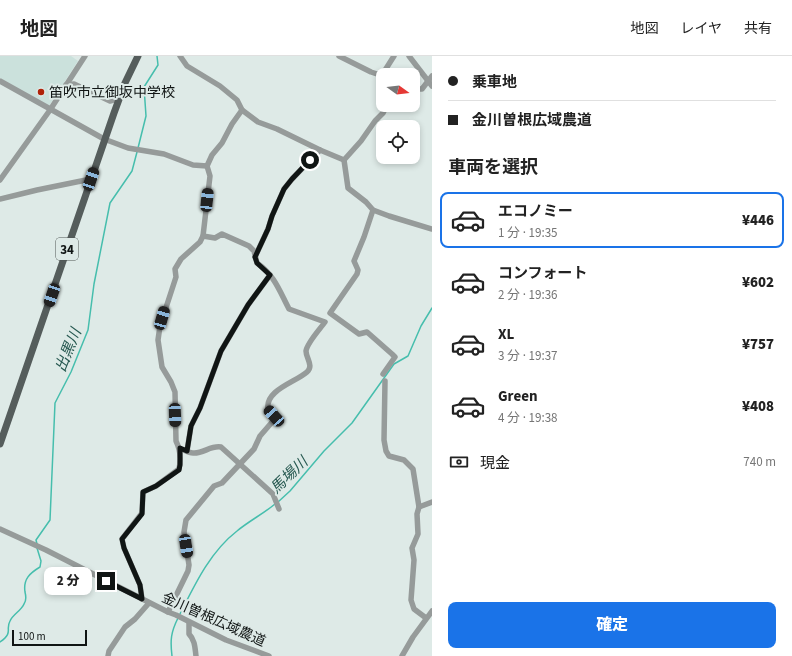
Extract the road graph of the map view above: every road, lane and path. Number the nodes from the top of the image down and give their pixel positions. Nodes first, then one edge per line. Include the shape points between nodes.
1 (85, 56) edge
2 (138, 56) edge
3 (180, 56) edge
4 (339, 56) edge
5 (394, 56) edge
6 (409, 56) edge
7 (386, 68) edge
8 (376, 73) edge
9 (0, 81) edge
10 (431, 81) edge
11 (66, 85) junction
12 (420, 88) edge
13 (120, 98) junction
14 (50, 110) junction
15 (242, 110) junction
16 (384, 112) edge
17 (104, 139) junction
18 (320, 150) junction
19 (344, 160) junction
20 (208, 166) junction
21 (91, 179) junction
22 (0, 180) edge
23 (0, 199) edge
24 (373, 210) junction
25 (432, 229) edge
26 (203, 236) junction
27 (255, 257) junction
28 (270, 275) junction
29 (383, 374) dead end
30 (385, 381) dead end
31 (0, 444) edge
32 (180, 448) junction
33 (187, 451) junction
34 (240, 463) junction
35 (432, 502) edge
36 (419, 507) junction
37 (278, 508) dead end
38 (0, 529) edge
39 (142, 599) junction
40 (149, 603) junction
41 (432, 610) edge
42 (168, 612) junction
43 (426, 618) junction
44 (189, 622) junction
45 (108, 656) edge
46 (196, 656) edge
47 (269, 656) edge
48 (402, 656) edge

1 - 11 street
2 - 13 main road, 34
3 - 15 street via 187,66 220,86 237,100
4 - 8 street
5 - 7 street
6 - 10 street
9 - 14 street
10 - 12 street
11 - 13 street via 74,84 110,101
11 - 14 street
13 - 17 main road, 34
14 - 17 street
14 - 22 street
15 - 18 street via 258,122
15 - 20 street via 212,155
16 - 19 street
17 - 20 street via 128,148 164,154 193,165
17 - 21 main road, 34
18 - 19 street
18 - 27 street via 284,189
19 - 24 street via 348,188
20 - 26 street via 210,176
21 - 23 street
21 - 31 main road, 34
24 - 25 street
24 - 29 street via 354,261 357,274 330,314 359,334 367,332 392,354 395,358
26 - 27 street via 215,238 222,234 249,246
26 - 32 street via 181,259 175,270 176,277 163,315 158,340 162,367 175,392 176,441
27 - 28 street via 257,263
28 - 33 street via 248,305 221,351 191,426
28 - 34 street via 289,309 324,322 306,351 310,365 308,371 278,390 268,402 268,409 274,416 273,421
30 - 36 street via 386,451 389,456 404,460 413,469
32 - 33 street
32 - 39 street via 179,470 143,492 142,514 122,539 140,585
33 - 34 street via 204,452 216,446 221,447
34 - 37 street via 273,494
34 - 42 street via 222,483 214,486 186,520 184,532 188,571
35 - 36 street
36 - 43 street via 418,534 412,548 414,560 411,600 414,609
38 - 39 street, 金川曽根広域農道 via 33,543
39 - 40 street, 金川曽根広域農道
40 - 42 street, 金川曽根広域農道
40 - 45 street via 125,627 108,651
41 - 43 street
42 - 44 street, 金川曽根広域農道
43 - 48 street
44 - 46 street via 189,634 193,638
44 - 47 street, 金川曽根広域農道 via 226,640

